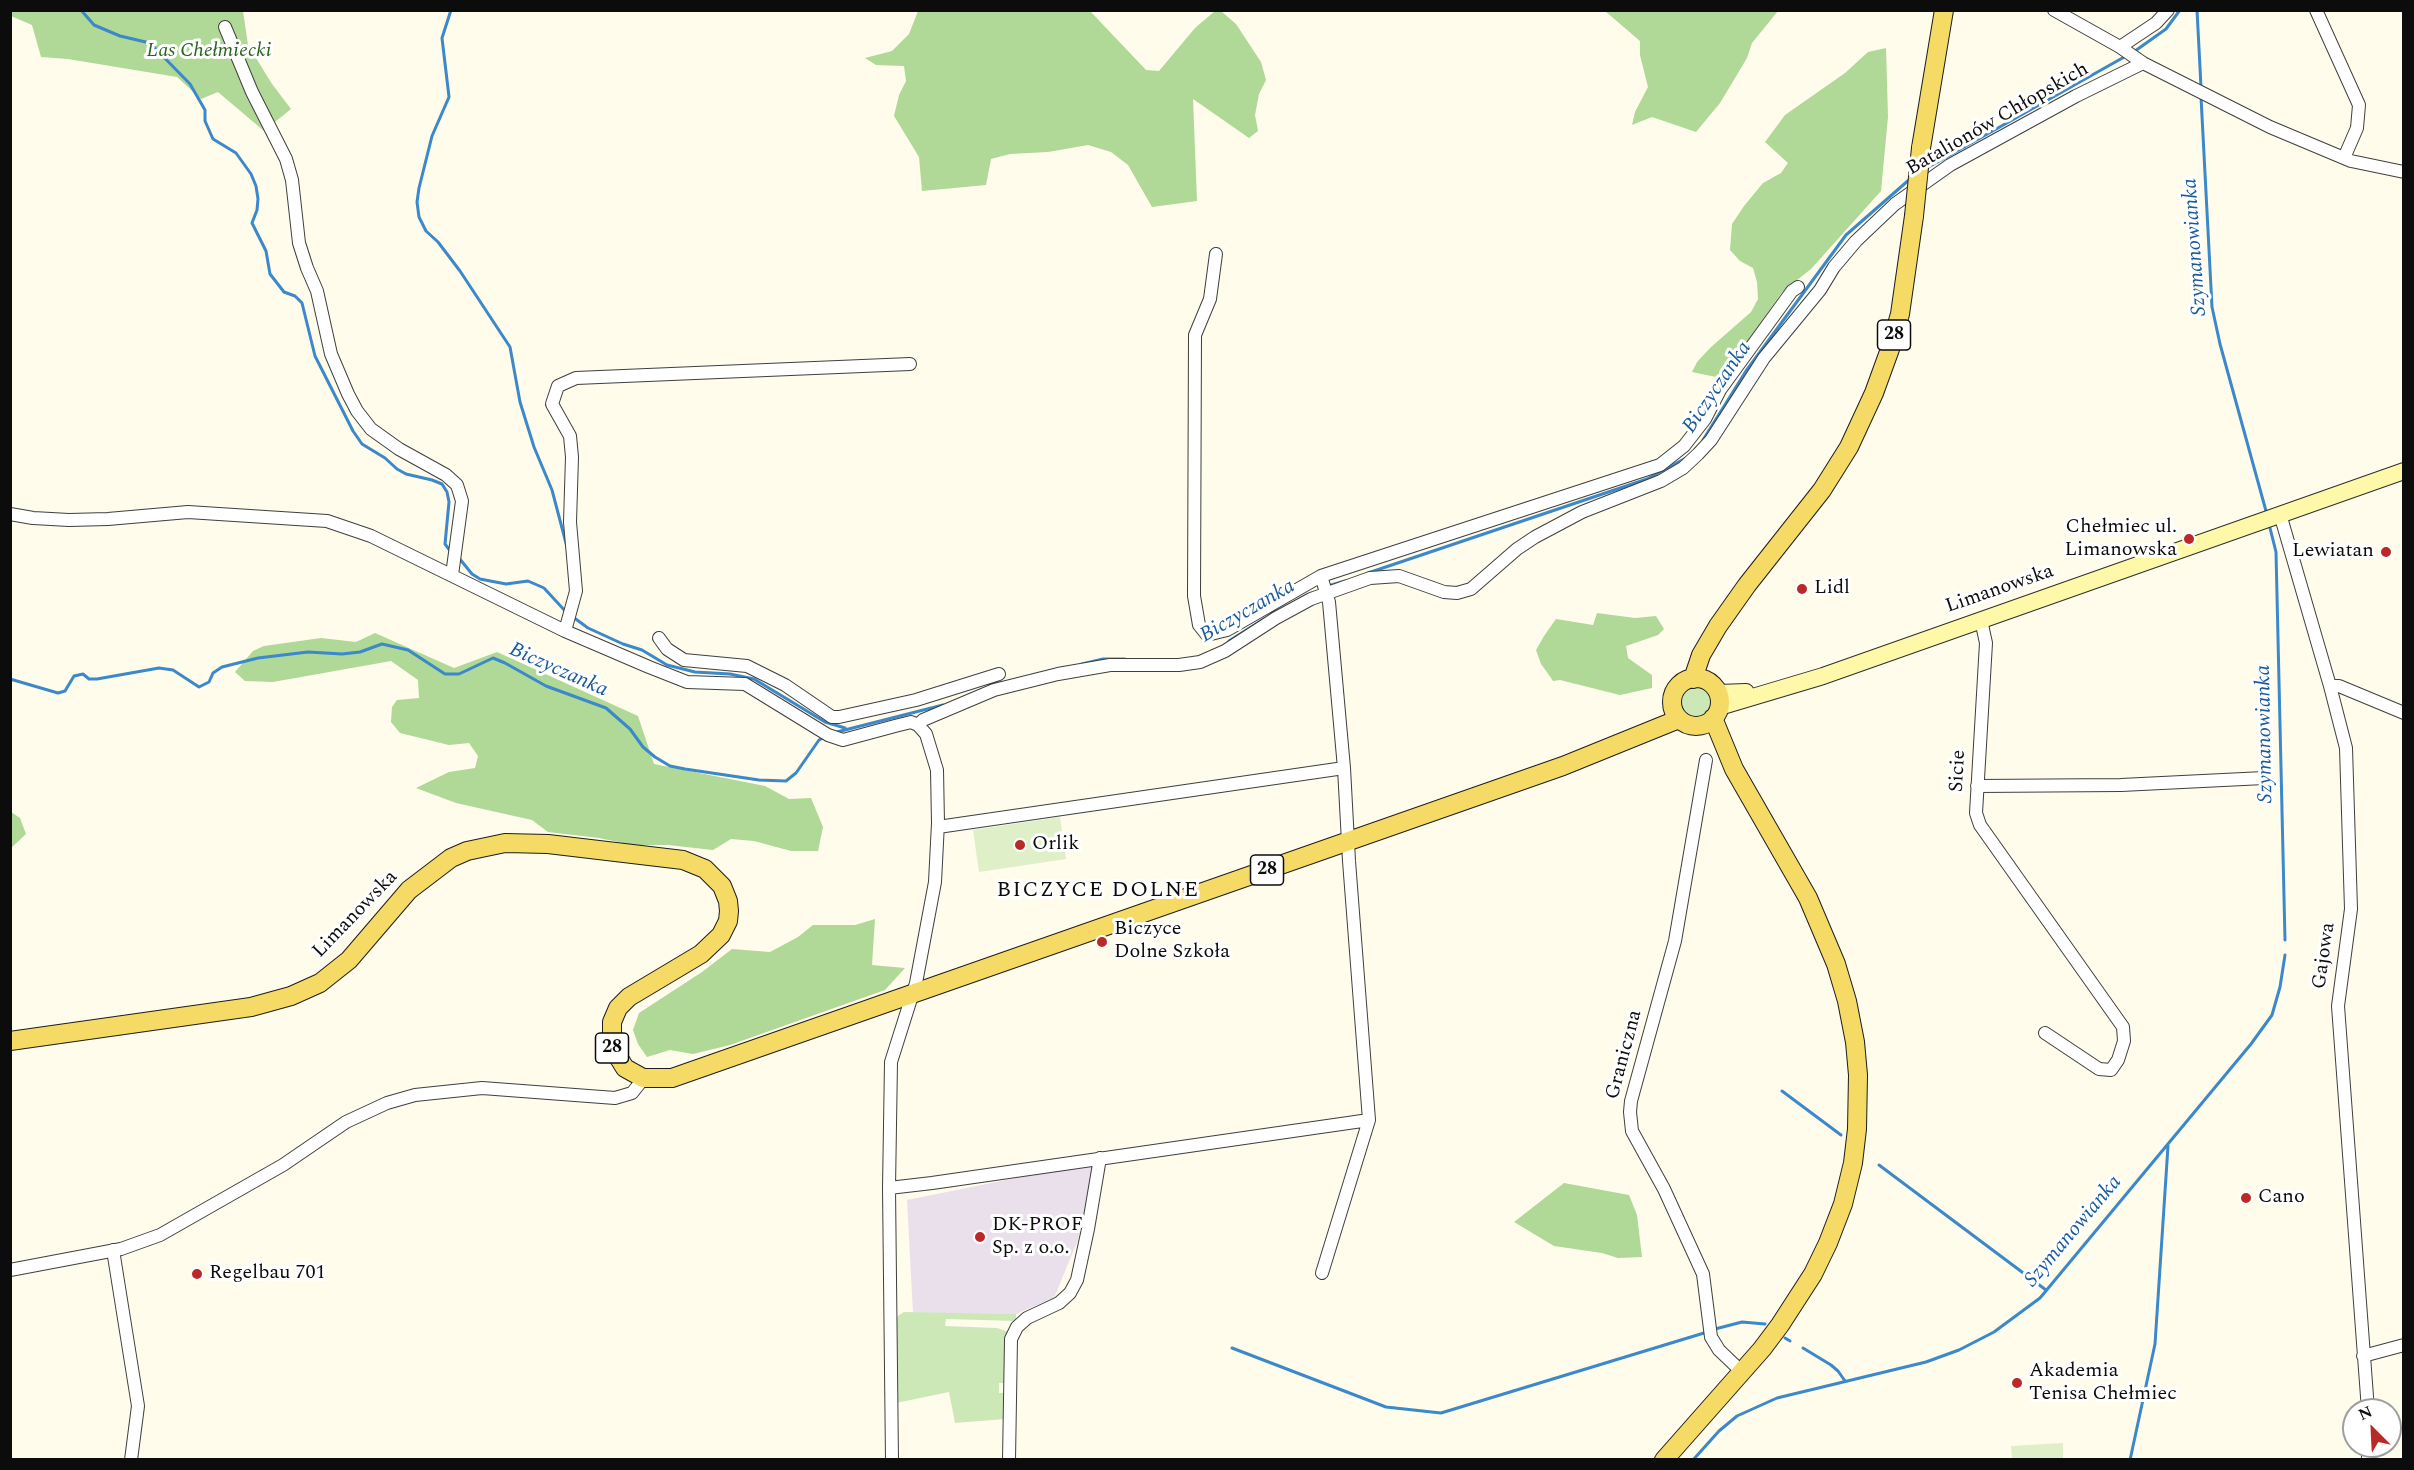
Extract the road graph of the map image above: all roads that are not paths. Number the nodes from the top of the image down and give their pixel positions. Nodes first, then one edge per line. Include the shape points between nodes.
1 (1944, 10) edge
2 (2054, 10) edge
3 (2168, 10) edge
4 (2316, 10) edge
5 (225, 27) dead end
6 (2120, 47) junction
7 (2140, 61) junction
8 (2344, 158) junction
9 (2403, 172) edge
10 (1216, 254) dead end
11 (1798, 287) dead end
12 (910, 364) dead end
13 (2403, 471) edge
14 (10, 514) edge
15 (2280, 514) junction
16 (452, 575) junction
17 (1321, 576) junction
18 (1328, 592) junction
19 (1981, 620) junction
20 (567, 625) junction
21 (659, 638) dead end
22 (747, 666) junction
23 (999, 674) dead end
24 (745, 684) junction
25 (2330, 686) junction
26 (1708, 701) junction
27 (2403, 712) edge
28 (1676, 713) junction
29 (919, 714) junction
30 (1706, 760) dead end
31 (1344, 768) junction
32 (2264, 778) dead end
33 (1977, 786) junction
34 (938, 827) junction
35 (1349, 841) junction
36 (913, 994) junction
37 (2045, 1033) dead end
38 (10, 1041) edge
39 (644, 1078) junction
40 (1369, 1120) junction
41 (1100, 1158) junction
42 (889, 1188) junction
43 (113, 1250) junction
44 (10, 1270) edge
45 (1322, 1274) dead end
46 (2403, 1345) edge
47 (2363, 1356) junction
48 (1742, 1372) junction
49 (2367, 1398) edge
50 (1010, 1459) edge
51 (131, 1460) edge
52 (892, 1460) edge
53 (1664, 1460) edge

1 - 26 main road, 28, bridge via 1901,304 1890,349 1849,447 1708,645
2 - 6 street
3 - 6 street
4 - 8 street via 2359,105 2357,128
5 - 16 street via 286,159 299,243 317,291 339,376 371,429 457,485 462,501
6 - 7 street
7 - 8 street via 2270,127
7 - 18 street, Batalionów Chłopskich via 1950,165 1895,204 1834,267 1764,358 1711,440 1683,468 1535,537 1471,589 1444,592 1399,576 1387,576
8 - 9 street
10 - 17 street via 1210,299 1195,335 1194,596 1199,625 1208,635 1227,630
11 - 17 street via 1720,390 1705,419 1684,446 1659,465
12 - 20 street via 576,378 558,386 552,404 570,436 572,457 570,522 576,591
13 - 15 main road, Limanowska
14 - 16 street via 69,520 188,512 327,521
15 - 19 main road, Limanowska
15 - 25 street, Gajowa
16 - 20 street
17 - 18 street
18 - 29 street, Batalionów Chłopskich via 1200,662 1110,665 1058,674
18 - 31 street
19 - 26 main road, Limanowska via 1780,689
19 - 33 street, Sicie via 1986,643
20 - 24 street via 687,682
21 - 22 street via 684,660
22 - 24 street
22 - 29 street via 785,685 831,717
23 - 29 street
24 - 29 street via 825,734 843,740 911,723
25 - 27 street via 2339,686
25 - 47 street, Gajowa via 2346,748 2351,909 2338,1006
26 - 28 main road via 1689,725
26 - 28 main road, 28 via 1683,682 1676,690
26 - 48 main road via 1734,769 1824,932 1847,1001 1858,1075 1853,1163 1828,1243 1791,1308
28 - 35 main road, 28 via 1578,761
29 - 34 street via 937,770
30 - 48 street, Graniczna via 1675,941 1630,1112 1632,1131 1703,1274 1711,1337
31 - 34 street
31 - 35 street
32 - 33 street via 2121,785
33 - 37 street, Sicie via 1976,813 1980,825 2123,1027 2124,1041 2111,1070 2099,1070
34 - 36 street via 935,882
35 - 36 main road, 28
35 - 40 street
36 - 39 main road, 28 via 690,1073 664,1079
36 - 42 street via 892,1055
38 - 39 main road, Limanowska / 28 via 251,1007 305,991 349,960 419,881 451,858 488,846 522,842 674,858 700,866 720,882 729,906 726,926 712,945 635,993 616,1012 611,1031 614,1052 628,1072
39 - 43 street via 629,1095 615,1098 463,1088 387,1103 346,1122 283,1165 160,1235
40 - 41 street
40 - 45 street
41 - 42 street
41 - 50 street via 1077,1280 1059,1303 1027,1318 1011,1339
42 - 52 street
43 - 44 street
43 - 51 street via 138,1406
46 - 47 street
47 - 49 street, Gajowa
48 - 53 main road

